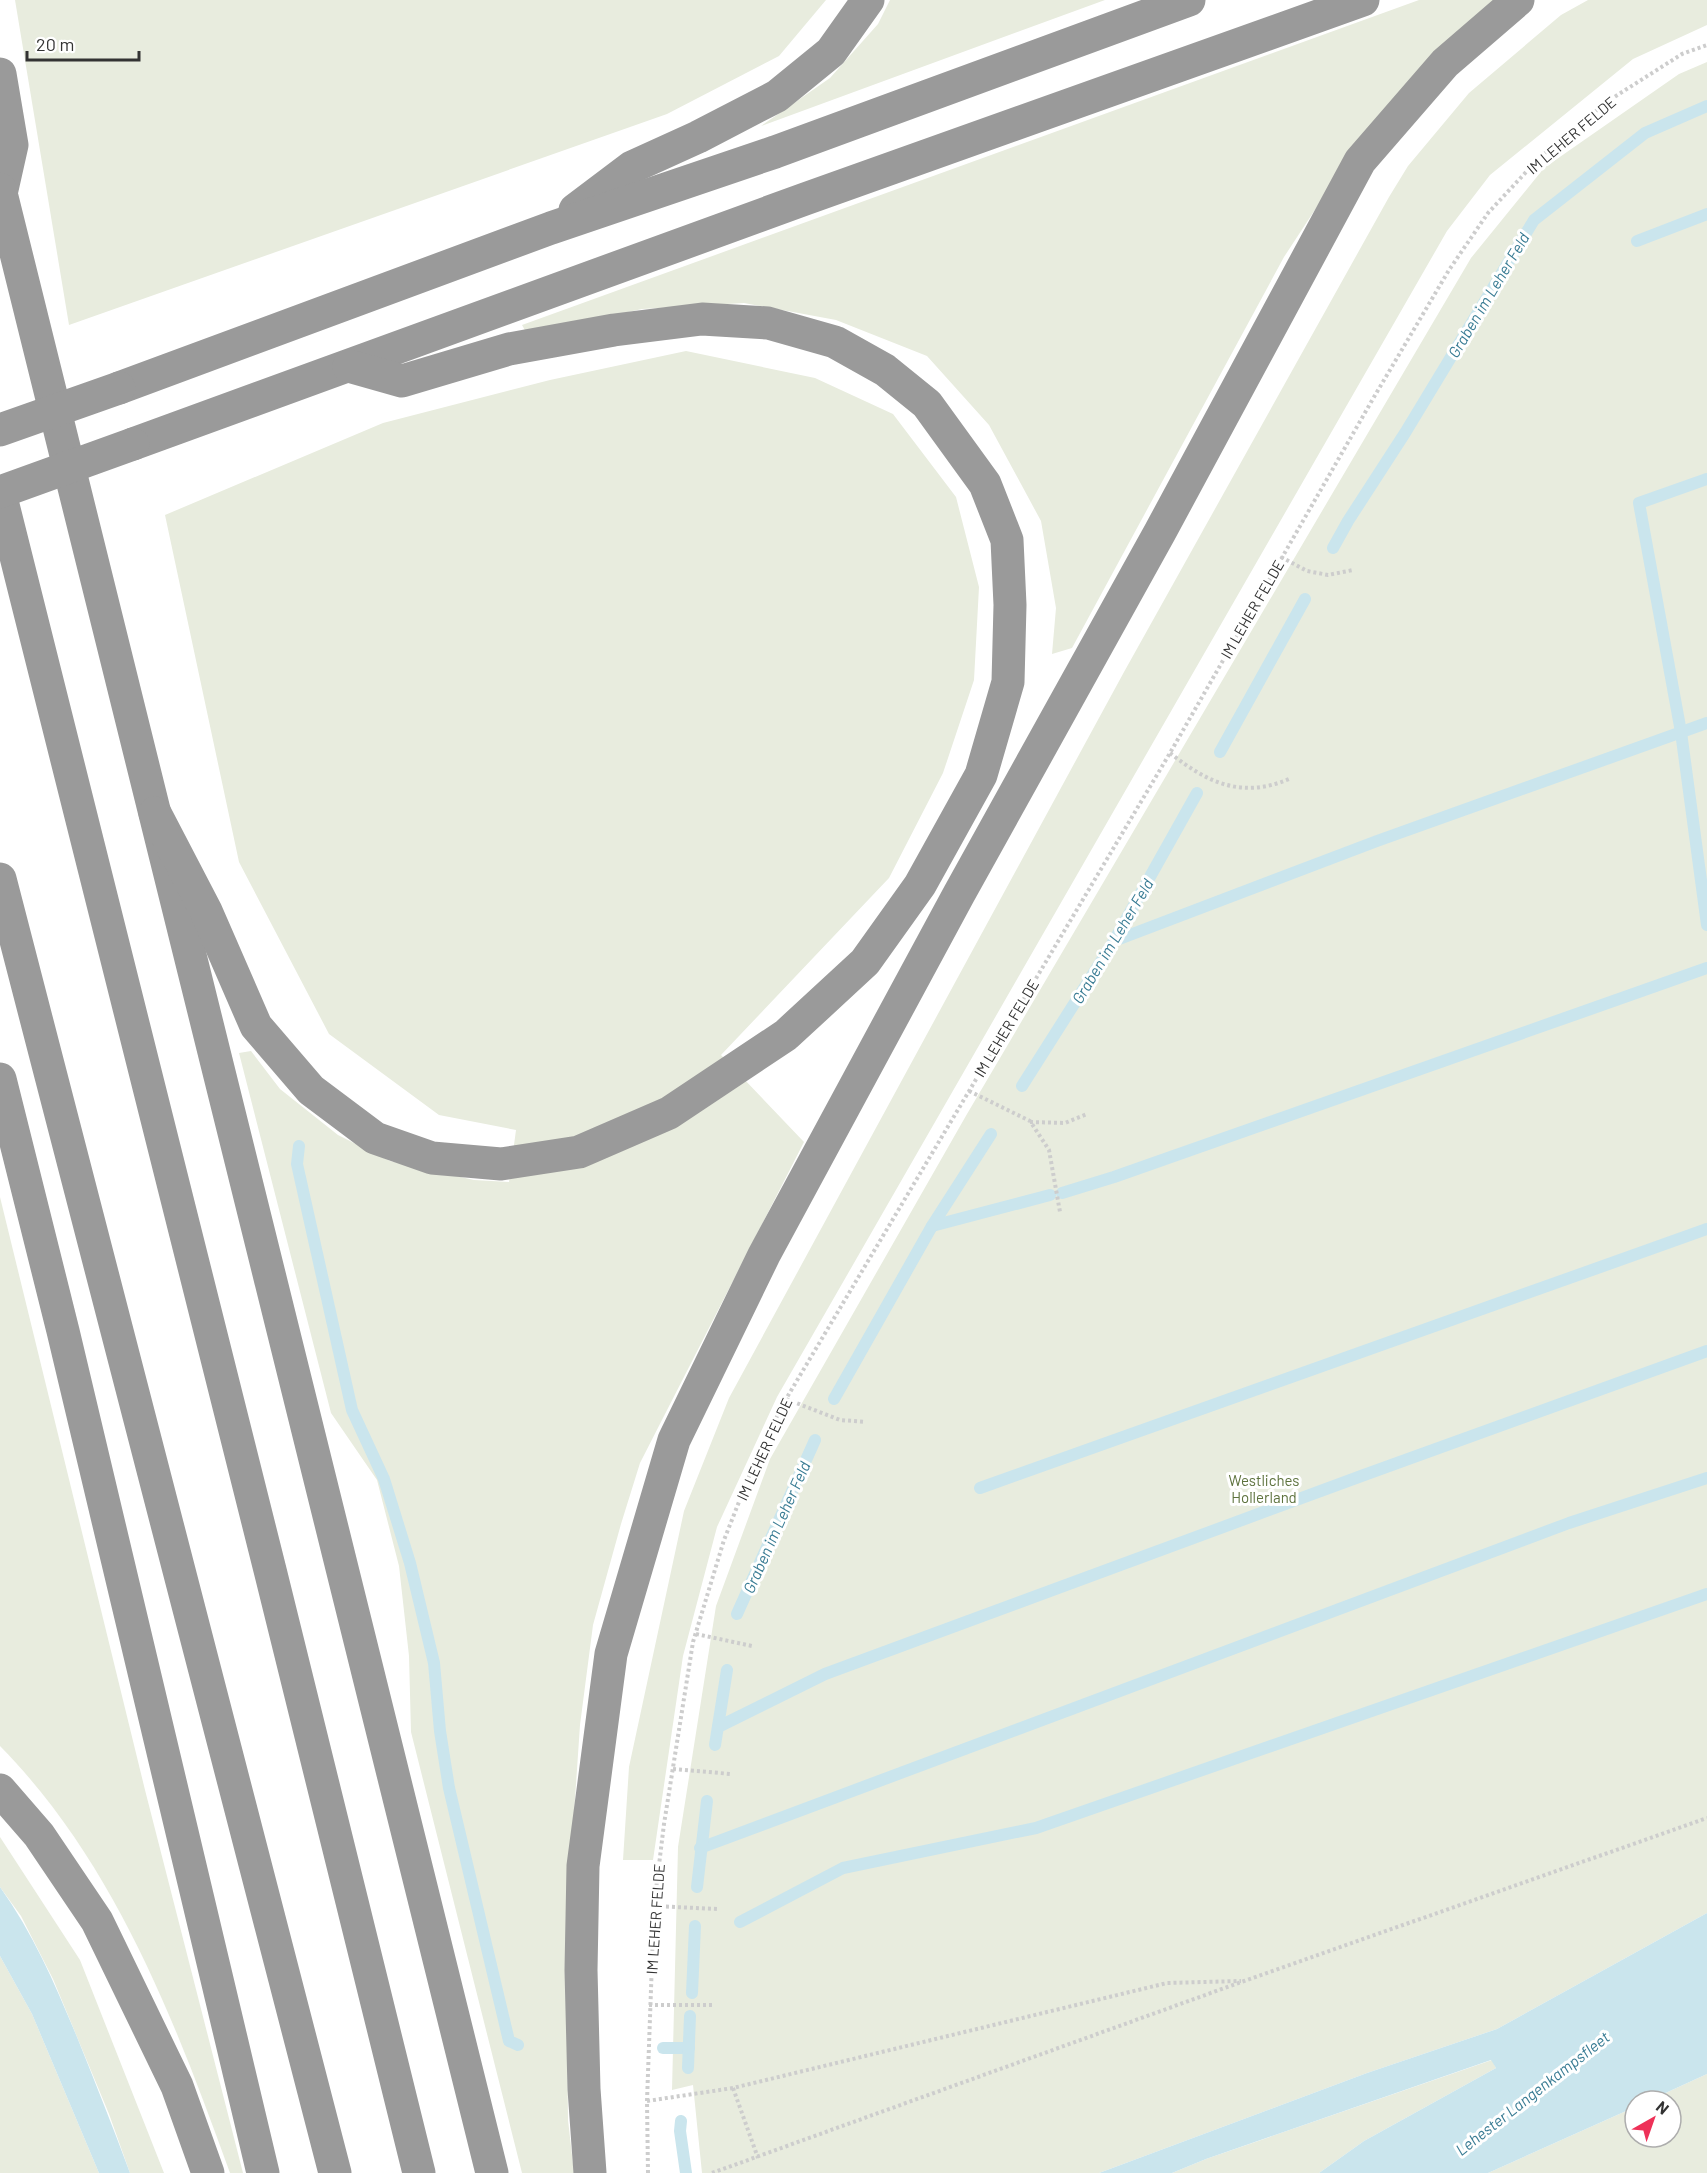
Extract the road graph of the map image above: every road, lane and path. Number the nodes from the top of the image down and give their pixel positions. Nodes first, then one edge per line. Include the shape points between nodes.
1 (868, 0) edge
2 (1189, 0) edge
3 (1363, 0) edge
4 (1518, 0) edge
5 (1707, 45) edge
6 (0, 74) edge
7 (1, 192) edge
8 (551, 228) junction
9 (349, 366) junction
10 (0, 430) edge
11 (0, 493) edge
12 (1281, 557) junction
13 (1353, 570) dead end
14 (1170, 753) junction
15 (1289, 779) dead end
16 (155, 813) junction
17 (0, 879) edge
18 (0, 1079) edge
19 (969, 1091) junction
20 (1087, 1114) dead end
21 (1030, 1122) junction
22 (1060, 1212) dead end
23 (786, 1399) junction
24 (866, 1422) dead end
25 (696, 1634) junction
26 (752, 1646) dead end
27 (673, 1768) junction
28 (731, 1774) dead end
29 (0, 1790) edge
30 (1707, 1818) edge
31 (654, 1906) junction
32 (717, 1909) dead end
33 (1244, 1981) junction
34 (649, 2005) junction
35 (712, 2005) dead end
36 (734, 2088) junction
37 (647, 2101) junction
38 (758, 2158) junction
39 (208, 2173) edge
40 (263, 2173) edge
41 (335, 2173) edge
42 (419, 2173) edge
43 (492, 2173) edge
44 (590, 2173) edge
45 (648, 2173) edge
46 (713, 2173) edge

1 - 8 highway via 831,52 777,96 632,167
2 - 8 highway via 775,152
3 - 9 highway
4 - 44 highway via 1445,63 1360,160 764,1255 674,1440 611,1654 583,1866 580,1970
5 - 12 path, IM LEHER FELDE via 1682,54 1608,101 1540,157 1488,213 1449,270
6 - 7 highway via 12,145
7 - 16 highway
8 - 10 highway, bridge
9 - 11 highway, bridge
9 - 16 highway via 402,381 509,349 702,319 768,323 835,342 885,370 927,404 985,484 1007,540 1008,682 981,775 920,885 865,962 786,1035 669,1113 579,1152 501,1164 432,1158 375,1138 312,1090 256,1026 206,911
11 - 42 highway
12 - 13 path via 1307,571 1328,575
12 - 14 path, IM LEHER FELDE
14 - 15 path via 1213,780 1238,789 1274,785
14 - 19 path, IM LEHER FELDE
16 - 43 highway
17 - 41 highway
18 - 40 highway
19 - 21 path
19 - 23 path, IM LEHER FELDE
20 - 21 path via 1065,1123
21 - 22 path via 1049,1150
23 - 24 path via 840,1420
23 - 25 path, IM LEHER FELDE via 759,1451 724,1540
25 - 26 path
25 - 27 path, IM LEHER FELDE
27 - 28 path
27 - 31 path, IM LEHER FELDE
29 - 39 highway via 39,1834 97,1921 177,2086
30 - 33 path
31 - 32 path
31 - 34 path, IM LEHER FELDE
33 - 36 path via 1167,1983
33 - 38 path
34 - 35 path
34 - 37 path, IM LEHER FELDE
36 - 37 path
36 - 38 path
37 - 45 path, IM LEHER FELDE
38 - 46 path

